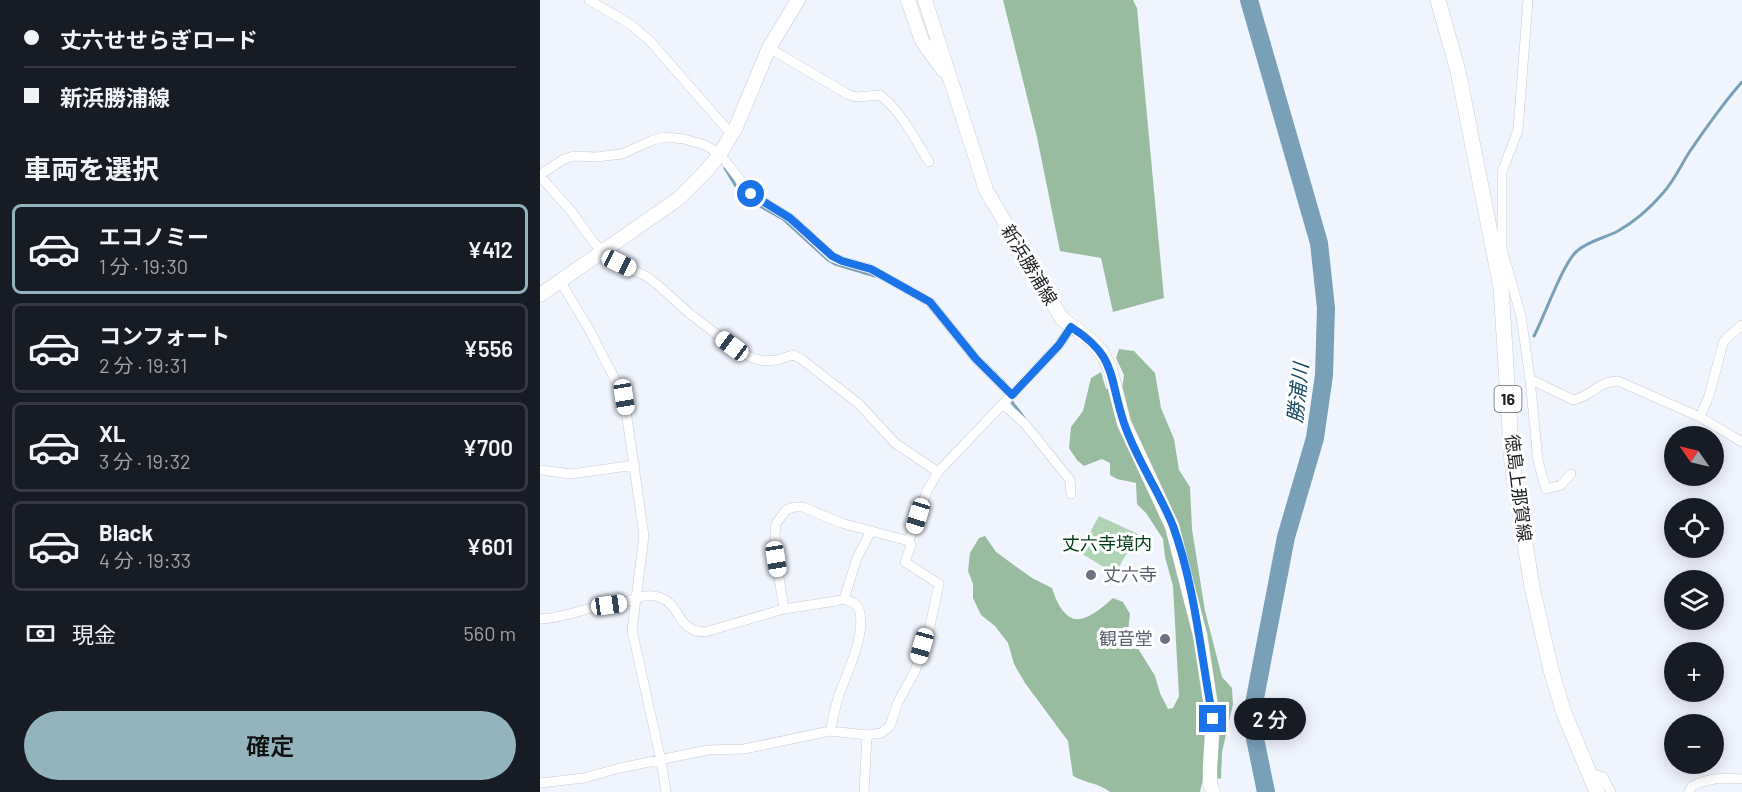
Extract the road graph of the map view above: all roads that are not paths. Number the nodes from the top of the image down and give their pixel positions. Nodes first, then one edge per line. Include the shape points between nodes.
1 (589, 0) edge
2 (908, 0) edge
3 (925, 0) edge
4 (1438, 0) edge
5 (1528, 0) edge
6 (797, 1) edge
7 (769, 48) junction
8 (949, 78) junction
9 (732, 135) junction
10 (720, 154) junction
11 (929, 162) dead end
12 (540, 175) edge
13 (604, 251) junction
14 (1498, 251) junction
15 (561, 281) junction
16 (540, 295) edge
17 (1742, 325) edge
18 (1071, 327) junction
19 (1530, 379) junction
20 (1012, 395) junction
21 (1003, 404) junction
22 (1700, 417) junction
23 (1742, 442) edge
24 (635, 465) junction
25 (540, 470) edge
26 (938, 472) junction
27 (1570, 474) dead end
28 (1071, 494) dead end
29 (871, 531) junction
30 (909, 541) junction
31 (636, 597) junction
32 (844, 599) junction
33 (784, 609) junction
34 (540, 619) edge
35 (830, 731) junction
36 (867, 735) junction
37 (661, 761) junction
38 (1590, 776) junction
39 (1742, 779) edge
40 (540, 783) edge
41 (666, 792) edge
42 (864, 792) edge
43 (1213, 792) edge
44 (1597, 792) edge
45 (1611, 792) edge
46 (1689, 792) edge

1 - 9 street via 650,41
2 - 8 main road via 922,41
3 - 8 main road, 新浜勝浦線
4 - 14 main road, 徳島上那賀線 / 16
5 - 14 street via 1518,130 1502,172
6 - 7 main road
7 - 9 main road
7 - 11 street via 849,95 880,95 911,131
8 - 18 main road, 新浜勝浦線 via 986,190 1053,306
9 - 10 main road
10 - 12 street via 705,145 666,137 622,154 564,159
10 - 13 main road via 678,199
10 - 20 street via 751,194 790,218 832,256 871,269 930,302 976,359
12 - 13 street
13 - 15 main road
13 - 26 street via 646,276 750,357 763,361 793,355 800,358 859,404 895,443
14 - 19 street via 1521,316
14 - 38 main road, 徳島上那賀線 / 16 via 1512,462 1532,587 1564,713
15 - 16 main road
15 - 24 street via 624,397
17 - 22 street via 1723,343
18 - 20 street
18 - 43 main road, 新浜勝浦線 via 1100,350 1110,368 1124,423 1178,543 1200,635 1213,719
19 - 22 street via 1573,400 1607,381 1618,381
19 - 27 street via 1538,460 1546,489 1561,485
20 - 21 street
21 - 26 street
21 - 28 street via 1025,424 1070,480
22 - 23 street
24 - 25 street via 571,474
24 - 31 street via 644,536
26 - 30 street
29 - 30 street
29 - 32 street via 857,558
29 - 33 street via 803,507 786,510 776,524 776,559
30 - 36 street via 905,562 939,584 915,671 890,726 881,734
31 - 33 street via 663,599 694,632
31 - 34 street
31 - 37 street via 632,630
32 - 33 street
32 - 35 street via 859,609 860,629
35 - 36 street
35 - 37 street
36 - 42 street
37 - 40 street
37 - 41 street
38 - 44 main road, 徳島上那賀線 / 16
38 - 45 street via 1603,777
39 - 46 street via 1704,780

